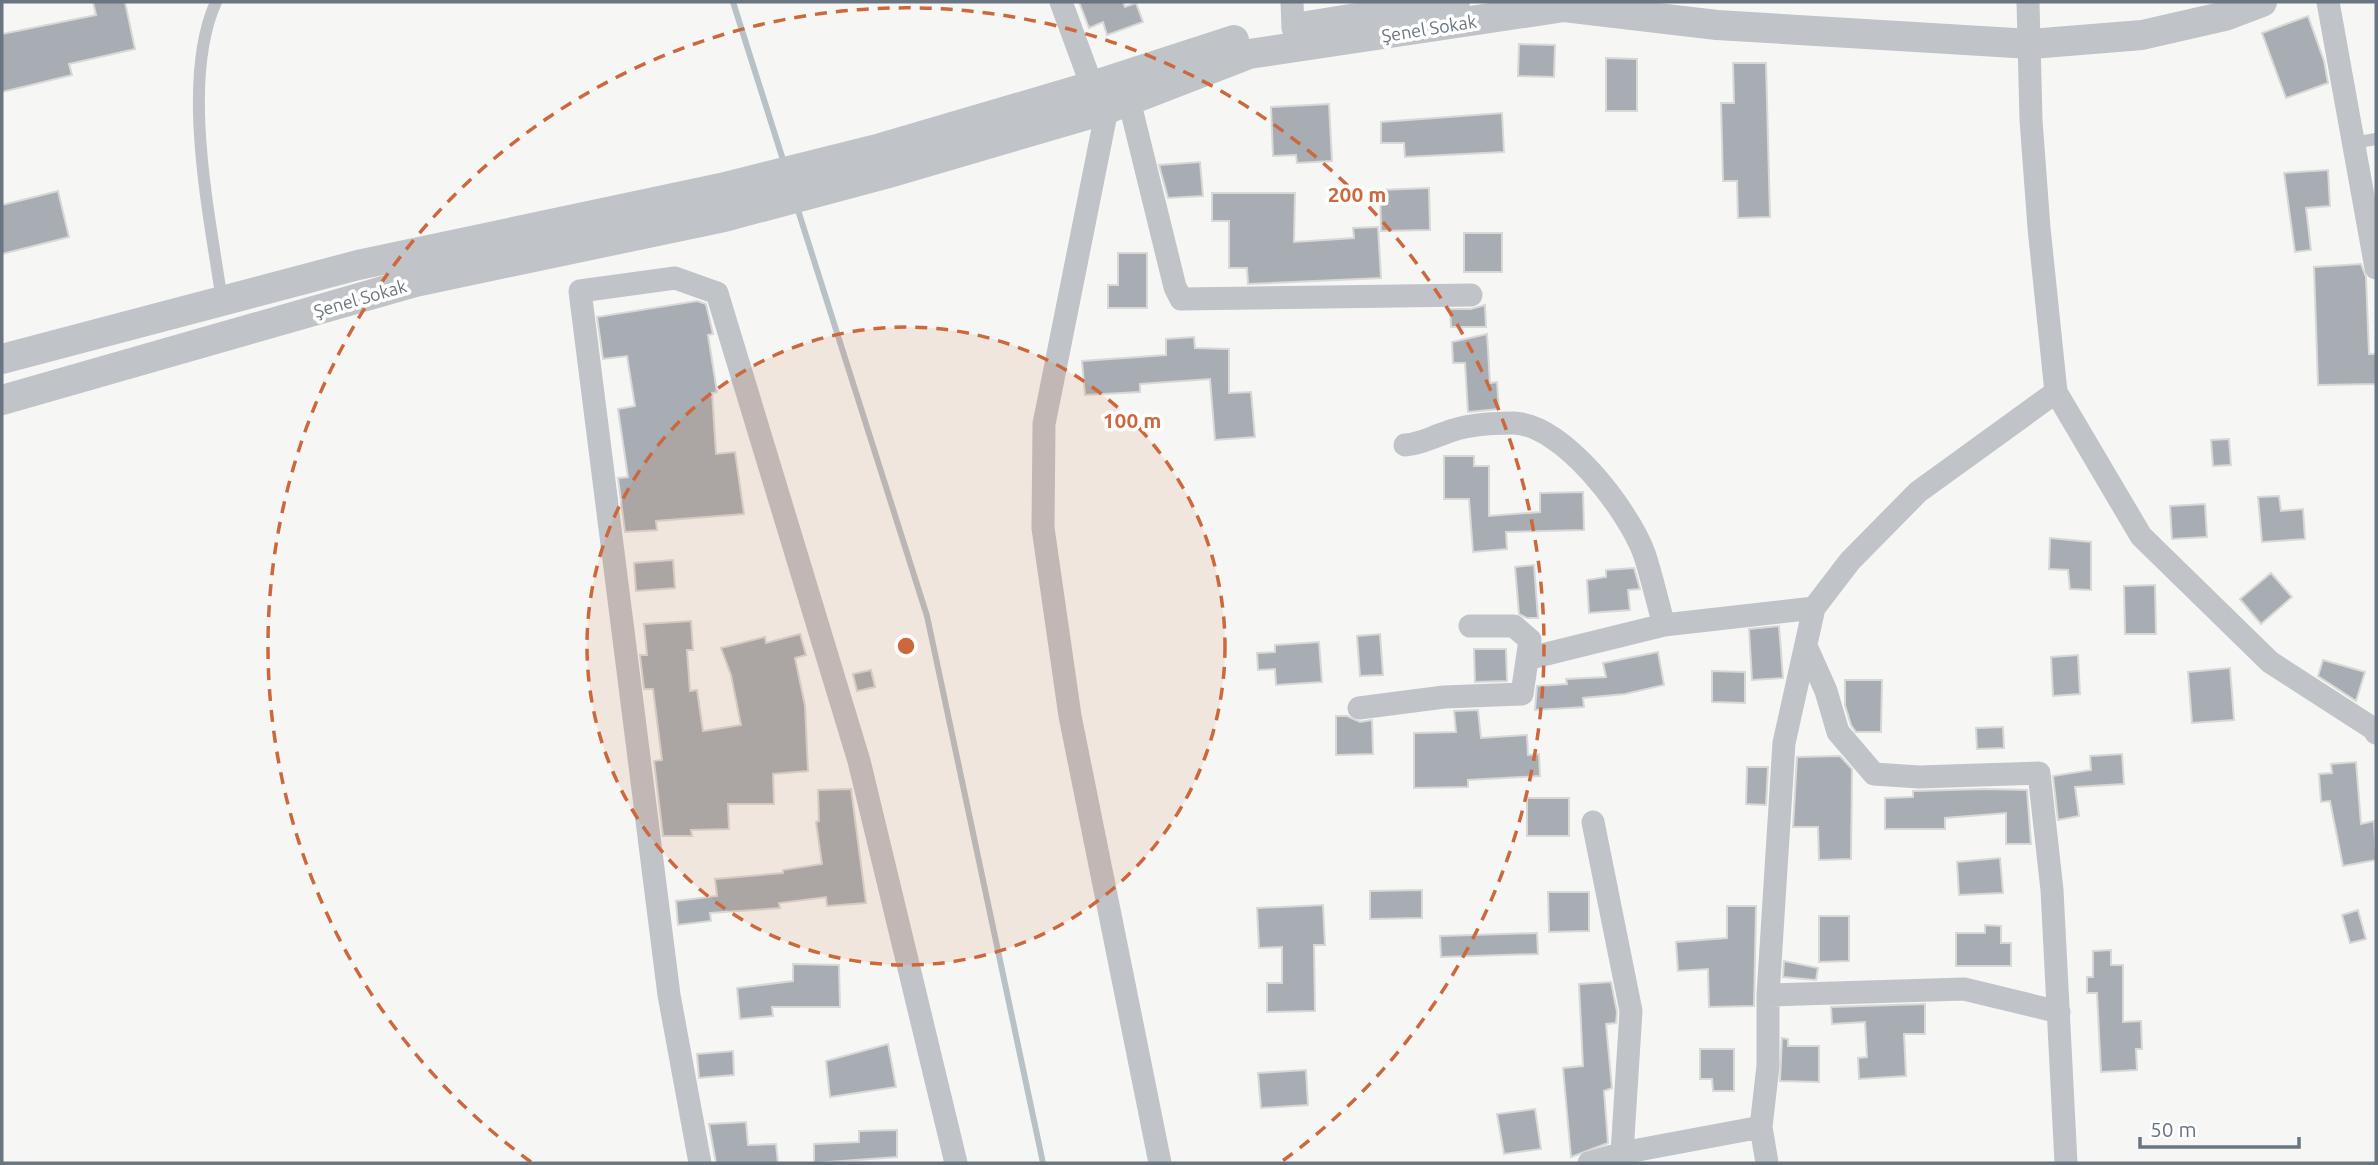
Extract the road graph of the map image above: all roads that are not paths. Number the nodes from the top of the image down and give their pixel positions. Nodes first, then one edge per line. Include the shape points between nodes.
1 (216, 2) edge
2 (1061, 2) edge
3 (1455, 2) edge
4 (1680, 2) edge
5 (2028, 2) edge
6 (2262, 2) edge
7 (2328, 2) edge
8 (1293, 15) edge
9 (1896, 38) junction
10 (2031, 44) junction
11 (1109, 98) junction
12 (2376, 139) edge
13 (2353, 143) junction
14 (883, 161) junction
15 (2376, 268) edge
16 (1471, 295) dead end
17 (222, 301) junction
18 (2, 359) edge
19 (2056, 392) junction
20 (2, 400) edge
21 (1405, 445) dead end
22 (1814, 608) junction
23 (1664, 625) junction
24 (1470, 626) dead end
25 (1806, 646) junction
26 (1530, 658) junction
27 (1359, 708) dead end
28 (2376, 729) edge
29 (1593, 822) dead end
30 (1768, 995) junction
31 (2059, 1012) junction
32 (1760, 1127) junction
33 (1622, 1153) junction
34 (700, 1163) edge
35 (956, 1163) edge
36 (1160, 1163) edge
37 (1589, 1163) edge
38 (1767, 1163) edge
39 (2066, 1163) edge

1 - 17 lane via 203,55 199,129
2 - 11 street
3 - 8 street, Şenel Sokak
4 - 9 street
5 - 10 street
6 - 10 street via 2225,16 2142,35
7 - 13 street
8 - 11 street, Şenel Sokak
9 - 10 street
9 - 11 street, Şenel Sokak via 1717,25 1563,7 1249,54
10 - 19 street via 2031,121
11 - 14 street, Şenel Sokak
11 - 16 street via 1181,299
11 - 36 street via 1044,424 1043,527 1070,716
12 - 13 lane
13 - 15 street
14 - 17 street, Şenel Sokak via 720,188 358,265
14 - 20 street, Şenel Sokak via 724,217 415,282
17 - 18 street, Şenel Sokak
19 - 22 street via 1918,492 1850,561
19 - 28 street via 2141,536 2270,662
21 - 23 street via 1476,426 1515,423 1546,433 1614,499 1643,551
22 - 23 street
22 - 25 street
23 - 26 street
24 - 26 street via 1514,626 1530,640
25 - 30 street via 1784,743
25 - 31 street via 1838,732 1874,774 2039,773
26 - 27 street via 1522,694 1444,697
29 - 33 street via 1631,1011
30 - 31 street via 1964,989
30 - 32 street via 1768,1066
31 - 39 street
32 - 33 street
32 - 38 street
33 - 37 street
34 - 35 street via 669,995 580,291 675,278 717,293 859,761

